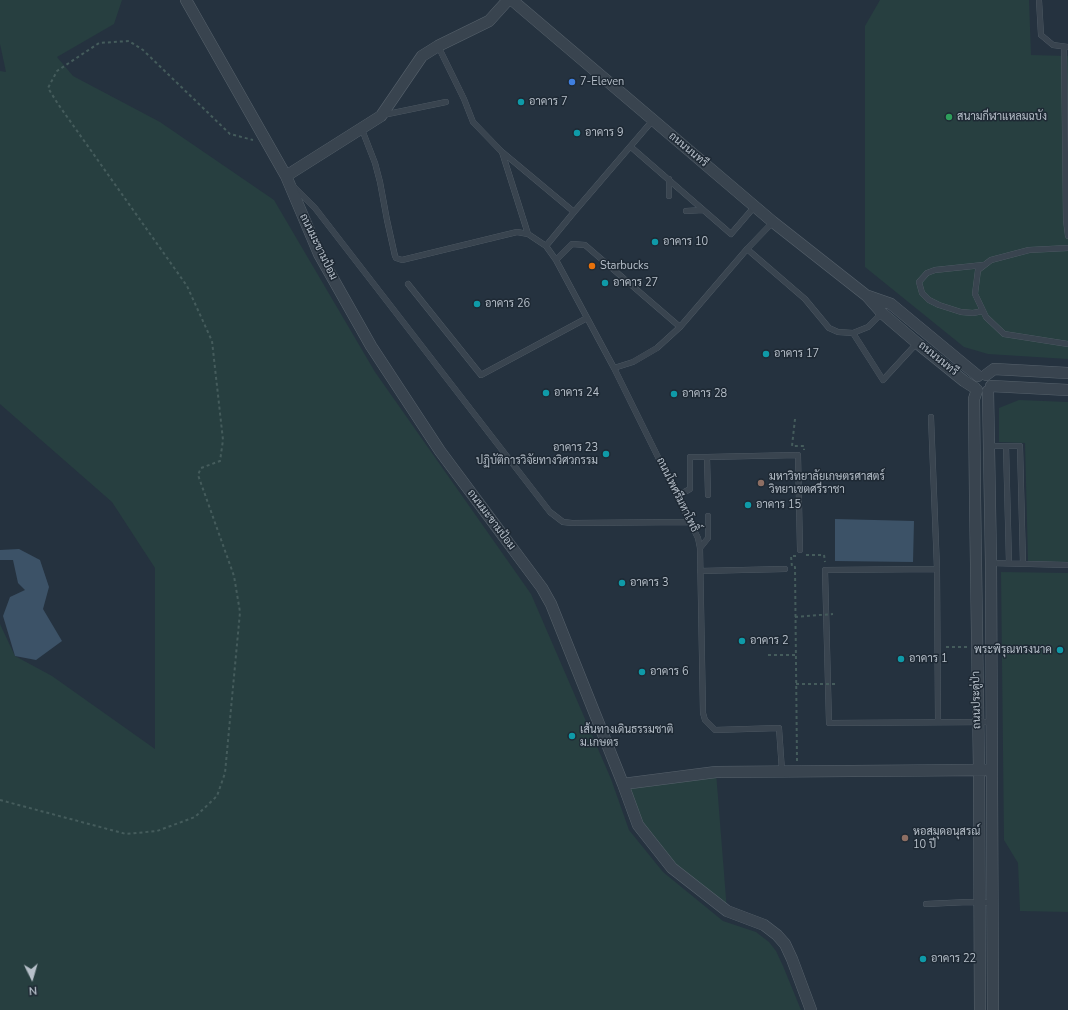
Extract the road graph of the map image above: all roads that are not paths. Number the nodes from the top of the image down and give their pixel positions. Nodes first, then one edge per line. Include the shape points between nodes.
1 (186, 0) edge
2 (508, 0) edge
3 (512, 0) edge
4 (1039, 0) edge
5 (438, 46) junction
6 (1066, 47) edge
7 (446, 102) dead end
8 (381, 116) junction
9 (653, 120) junction
10 (361, 127) junction
11 (631, 147) junction
12 (501, 151) junction
13 (669, 179) junction
14 (288, 180) junction
15 (669, 196) dead end
16 (755, 206) junction
17 (703, 210) junction
18 (686, 211) dead end
19 (574, 212) junction
20 (773, 222) junction
21 (528, 234) junction
22 (1068, 236) edge
23 (546, 246) junction
24 (1068, 248) edge
25 (747, 249) junction
26 (556, 260) junction
27 (985, 265) junction
28 (408, 284) dead end
29 (867, 296) junction
30 (983, 311) junction
31 (882, 313) junction
32 (587, 318) junction
33 (680, 327) junction
34 (853, 333) junction
35 (917, 343) junction
36 (1068, 344) edge
37 (614, 368) junction
38 (1068, 373) edge
39 (982, 376) junction
40 (976, 389) junction
41 (990, 389) junction
42 (1068, 390) edge
43 (931, 416) dead end
44 (989, 446) junction
45 (1006, 446) junction
46 (707, 457) junction
47 (708, 495) dead end
48 (677, 496) junction
49 (974, 496) junction
50 (990, 496) junction
51 (708, 516) dead end
52 (690, 522) junction
53 (700, 548) junction
54 (800, 550) dead end
55 (991, 563) junction
56 (1009, 563) junction
57 (1023, 564) junction
58 (1068, 565) edge
59 (785, 569) dead end
60 (937, 569) junction
61 (700, 571) junction
62 (938, 722) junction
63 (977, 722) junction
64 (991, 722) junction
65 (979, 770) junction
66 (991, 770) junction
67 (782, 771) junction
68 (623, 784) junction
69 (980, 903) junction
70 (992, 903) junction
71 (926, 904) dead end
72 (811, 1010) edge
73 (980, 1010) edge
74 (993, 1010) edge

1 - 14 street, ถนนมะขามป้อม
2 - 5 street via 489,21
3 - 9 street, ถนนนนทรี
4 - 6 lane via 1041,35 1053,45
5 - 8 street via 422,56
5 - 12 lane via 473,122
6 - 22 lane
7 - 8 lane
8 - 10 street
9 - 11 lane
9 - 16 street, ถนนนนทรี
10 - 14 street
10 - 21 lane via 375,163 396,258 402,260 517,232
11 - 13 lane
11 - 19 lane
12 - 19 lane
12 - 21 lane
13 - 15 lane
13 - 17 lane
14 - 52 lane via 316,208 550,512 563,522 572,523
14 - 68 street, ถนนมะขามป้อม via 319,254 371,346 440,451 545,593
16 - 17 lane via 731,234
16 - 20 street, ถนนนนทรี
17 - 18 lane
19 - 23 lane
20 - 25 lane
20 - 29 street, ถนนนนทรี
21 - 23 lane
23 - 26 lane, ถนนโพศรีมหาโพธิ์
24 - 27 lane via 1029,250 991,260
25 - 33 lane
25 - 34 lane via 805,300 829,328 838,332
26 - 32 lane, ถนนโพศรีมหาโพธิ์
26 - 33 lane via 572,244 585,244
27 - 30 lane via 978,270 975,294
27 - 30 lane via 935,270 926,273 919,282 922,293 934,303 973,314
28 - 32 lane via 481,375
29 - 31 street, ถนนนนทรี
29 - 39 street, ถนนนนทรี via 891,304
30 - 36 lane via 1004,334
31 - 34 lane via 868,326
31 - 35 street, ถนนนนทรี
32 - 37 lane, ถนนโพศรีมหาโพธิ์
33 - 37 lane via 657,348 633,362
34 - 35 lane via 883,380
35 - 40 street, ถนนนนทรี
37 - 48 lane, ถนนโพศรีมหาโพธิ์
38 - 39 street via 994,369
39 - 40 street via 975,380
39 - 41 street via 991,379
40 - 41 street via 984,392
40 - 49 street, ถนนประดู่ป่า
41 - 42 street
41 - 44 street, ถนนประดู่ป่า
43 - 60 lane
44 - 45 lane
44 - 50 street, ถนนประดู่ป่า
45 - 56 lane
45 - 57 lane via 1020,446
46 - 47 lane
46 - 48 lane via 690,457 690,489
46 - 54 lane via 798,455
48 - 52 lane, ถนนโพศรีมหาโพธิ์
49 - 50 lane
49 - 63 street, ถนนประดู่ป่า
50 - 55 street, ถนนประดู่ป่า
51 - 53 lane via 708,538
52 - 53 lane, ถนนโพศรีมหาโพธิ์
53 - 61 lane, ถนนโพศรีมหาโพธิ์
55 - 56 lane
55 - 64 street, ถนนประดู่ป่า
56 - 57 lane
57 - 58 lane
59 - 61 lane
60 - 62 lane
60 - 62 lane via 825,570 829,723
61 - 67 lane, ถนนโพศรีมหาโพธิ์ via 705,720 715,730 779,728
62 - 63 lane
63 - 64 lane
63 - 65 street, ถนนประดู่ป่า
64 - 66 street, ถนนประดู่ป่า
65 - 66 street
65 - 67 street
65 - 69 street, ถนนประดู่ป่า
66 - 70 street, ถนนประดู่ป่า
67 - 68 street via 716,772
68 - 72 street, ถนนมะขามป้อม via 638,825 672,868 727,911 764,925 785,944
69 - 70 lane
69 - 71 lane
69 - 73 street, ถนนประดู่ป่า
70 - 74 street, ถนนประดู่ป่า

